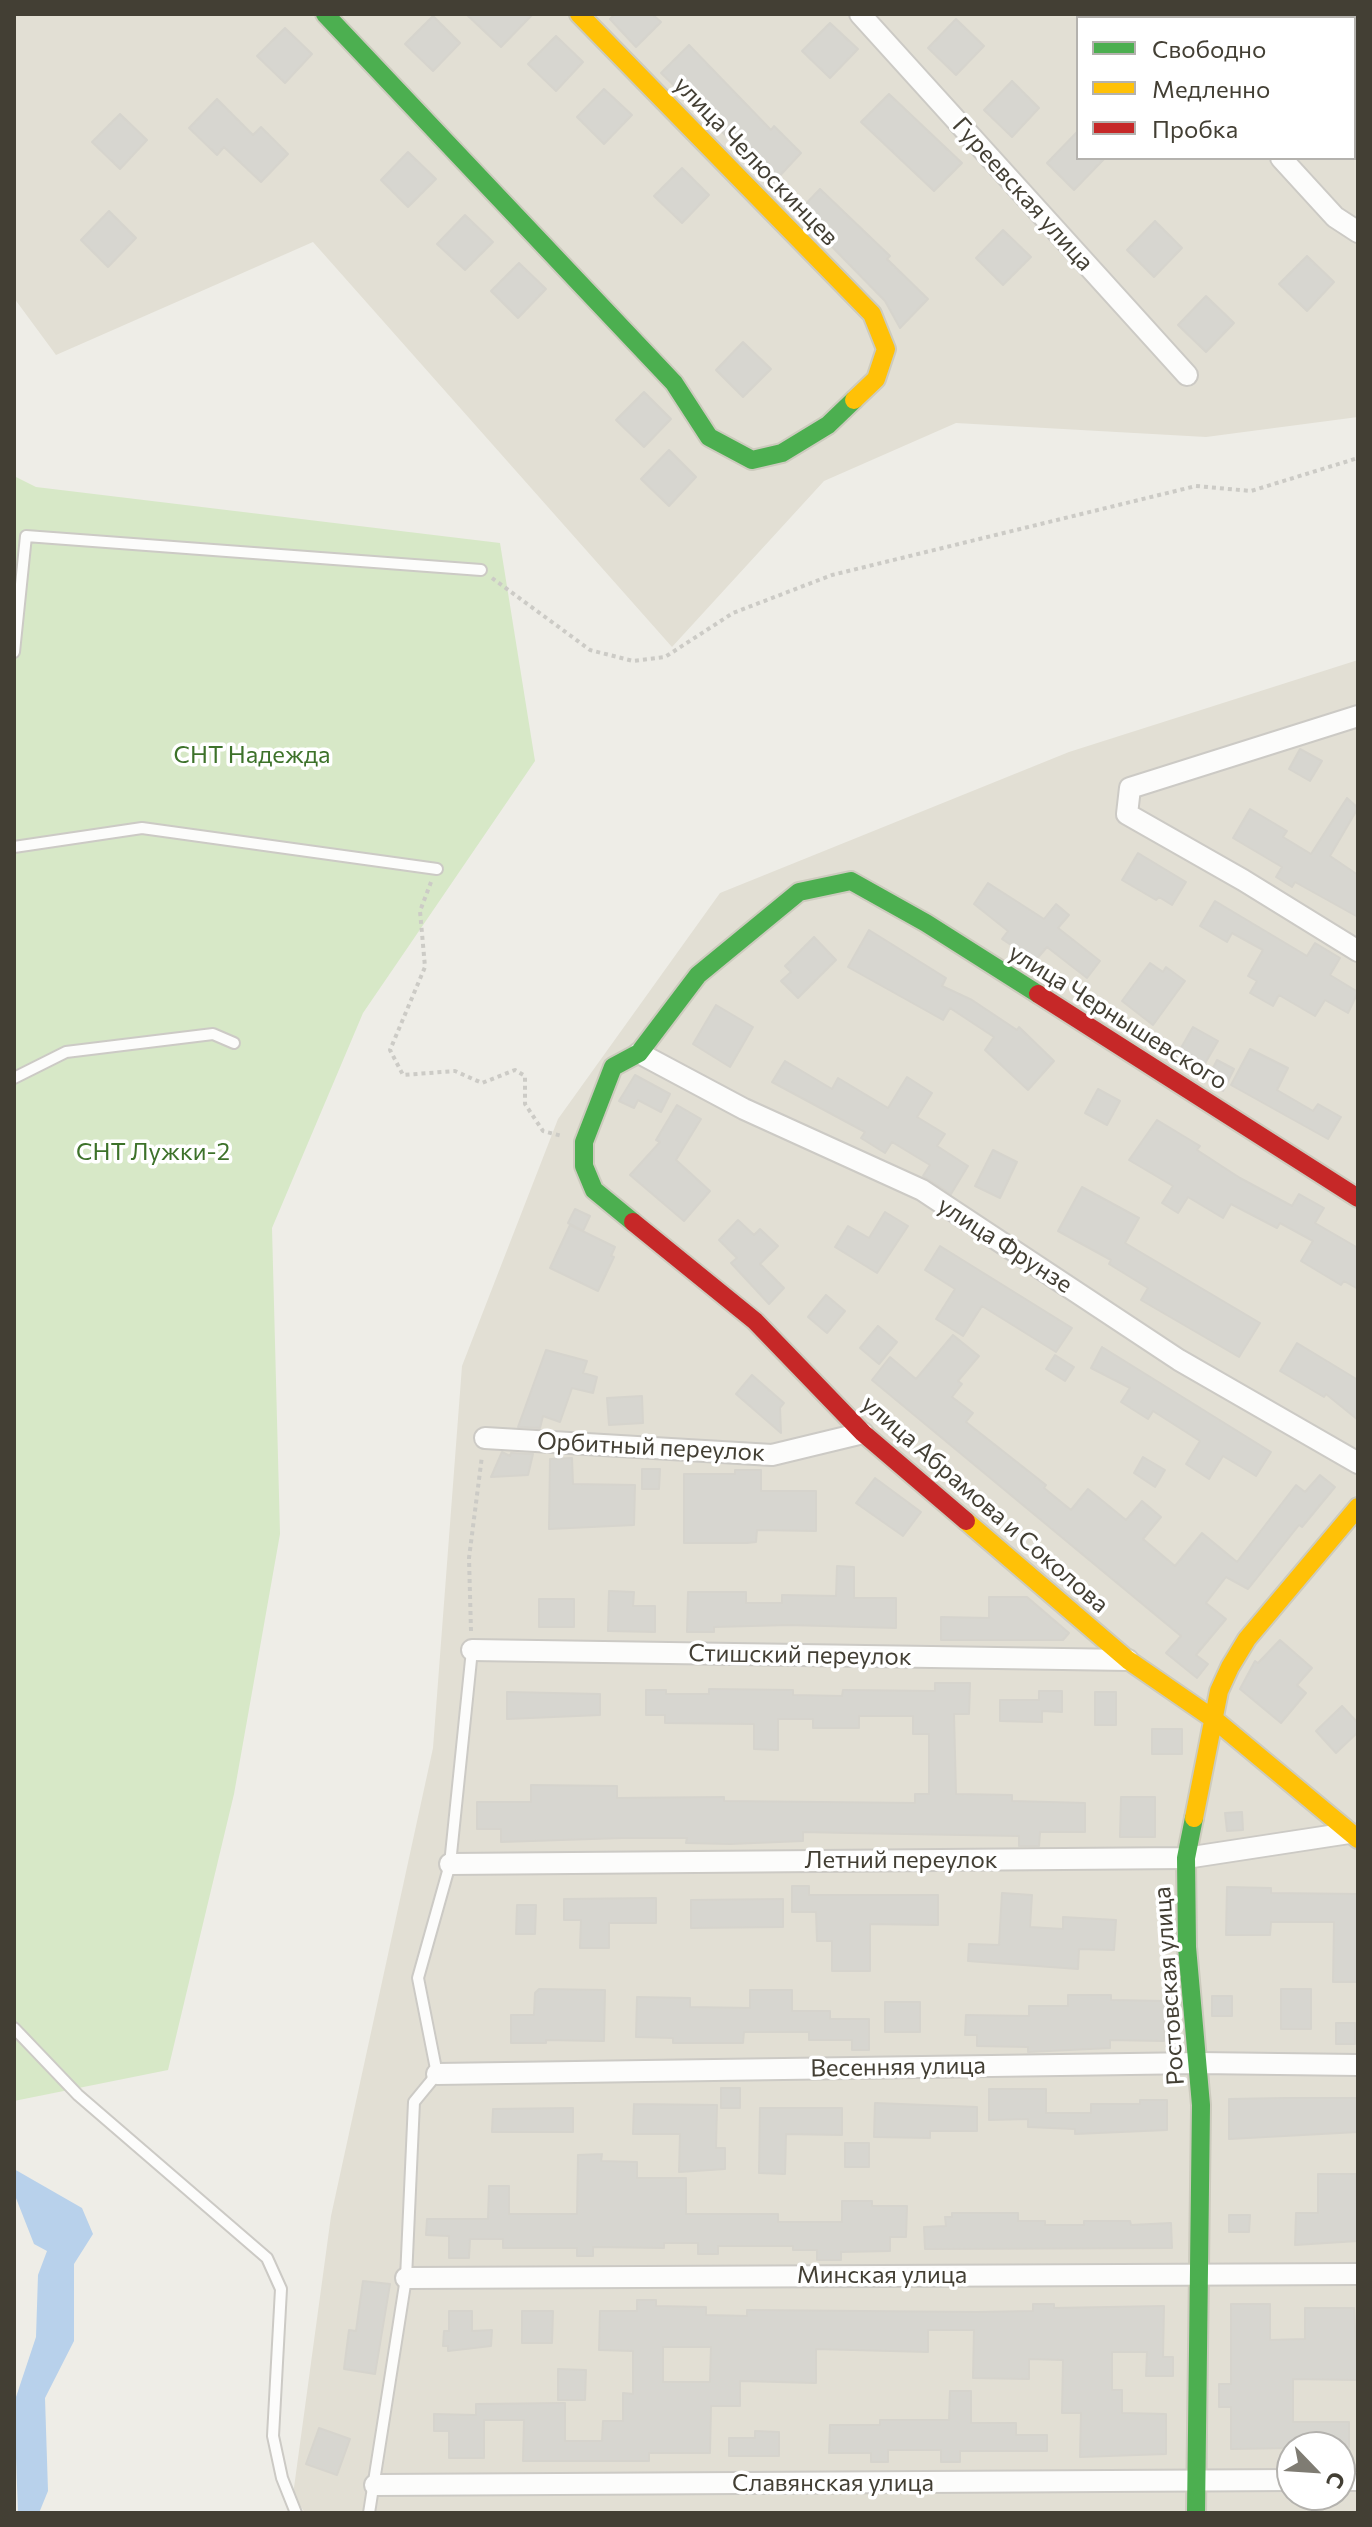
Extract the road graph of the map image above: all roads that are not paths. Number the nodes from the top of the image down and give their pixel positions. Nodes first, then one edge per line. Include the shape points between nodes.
1 (325, 14) edge
2 (579, 14) edge
3 (860, 14) edge
4 (1283, 160) edge
5 (1358, 232) edge
6 (1187, 375) dead end
7 (481, 570) road end
8 (14, 652) edge
9 (1358, 716) edge
10 (14, 847) edge
11 (437, 869) road end
12 (1358, 951) edge
13 (234, 1043) dead end
14 (639, 1053) junction
15 (14, 1078) edge
16 (1358, 1198) edge
17 (863, 1433) junction
18 (485, 1438) road end
19 (1358, 1463) edge
20 (1358, 1507) edge
21 (472, 1650) joint
22 (1128, 1660) junction
23 (1215, 1720) junction
24 (1354, 1836) edge
25 (1186, 1858) junction
26 (450, 1864) junction
27 (14, 2028) edge
28 (1199, 2063) junction
29 (1358, 2065) edge
30 (437, 2074) junction
31 (1198, 2273) junction
32 (1358, 2274) edge
33 (406, 2278) junction
34 (1276, 2480) edge
35 (1197, 2481) junction
36 (375, 2485) junction
37 (296, 2513) edge
38 (369, 2513) edge
39 (1196, 2513) edge

1 - 2 street, улица Челюскинцев via 674,383 709,437 752,460 782,453 828,425 876,379 886,349 872,314
3 - 6 street, Гуреевская улица
4 - 5 street via 1335,217
7 - 8 lane via 26,536
9 - 12 street via 1130,788 1127,814
10 - 11 lane via 142,828
13 - 15 lane via 213,1034 66,1052
14 - 16 street, улица Чернышевского via 698,975 799,892 851,881 926,923
14 - 17 street, улица Абрамова и Соколова via 613,1067 584,1142 584,1166 594,1190 755,1321
14 - 19 street, улица Фрунзе via 744,1109 922,1190 1179,1360
17 - 18 street, Орбитный переулок via 772,1455
17 - 22 street, улица Абрамова и Соколова
20 - 23 street, Ростовская улица via 1247,1639 1219,1691
21 - 22 street, Стишский переулок
21 - 26 lane
22 - 23 street, улица Абрамова и Соколова
23 - 24 street, улица Абрамова и Соколова
23 - 25 street, Ростовская улица
24 - 25 street, Летний переулок
25 - 26 street, Летний переулок
25 - 28 street, Ростовская улица via 1187,1947
26 - 30 lane via 418,1978
27 - 37 lane via 78,2095 267,2258 281,2289 273,2436
28 - 29 street, Весенняя улица
28 - 30 street, Весенняя улица
28 - 31 street, Ростовская улица
30 - 33 lane via 414,2102
31 - 32 street, Минская улица
31 - 33 street, Минская улица
31 - 35 street, Ростовская улица
33 - 36 lane
34 - 35 street, Славянская улица
35 - 36 street, Славянская улица
35 - 39 street, Ростовская улица
36 - 38 lane

